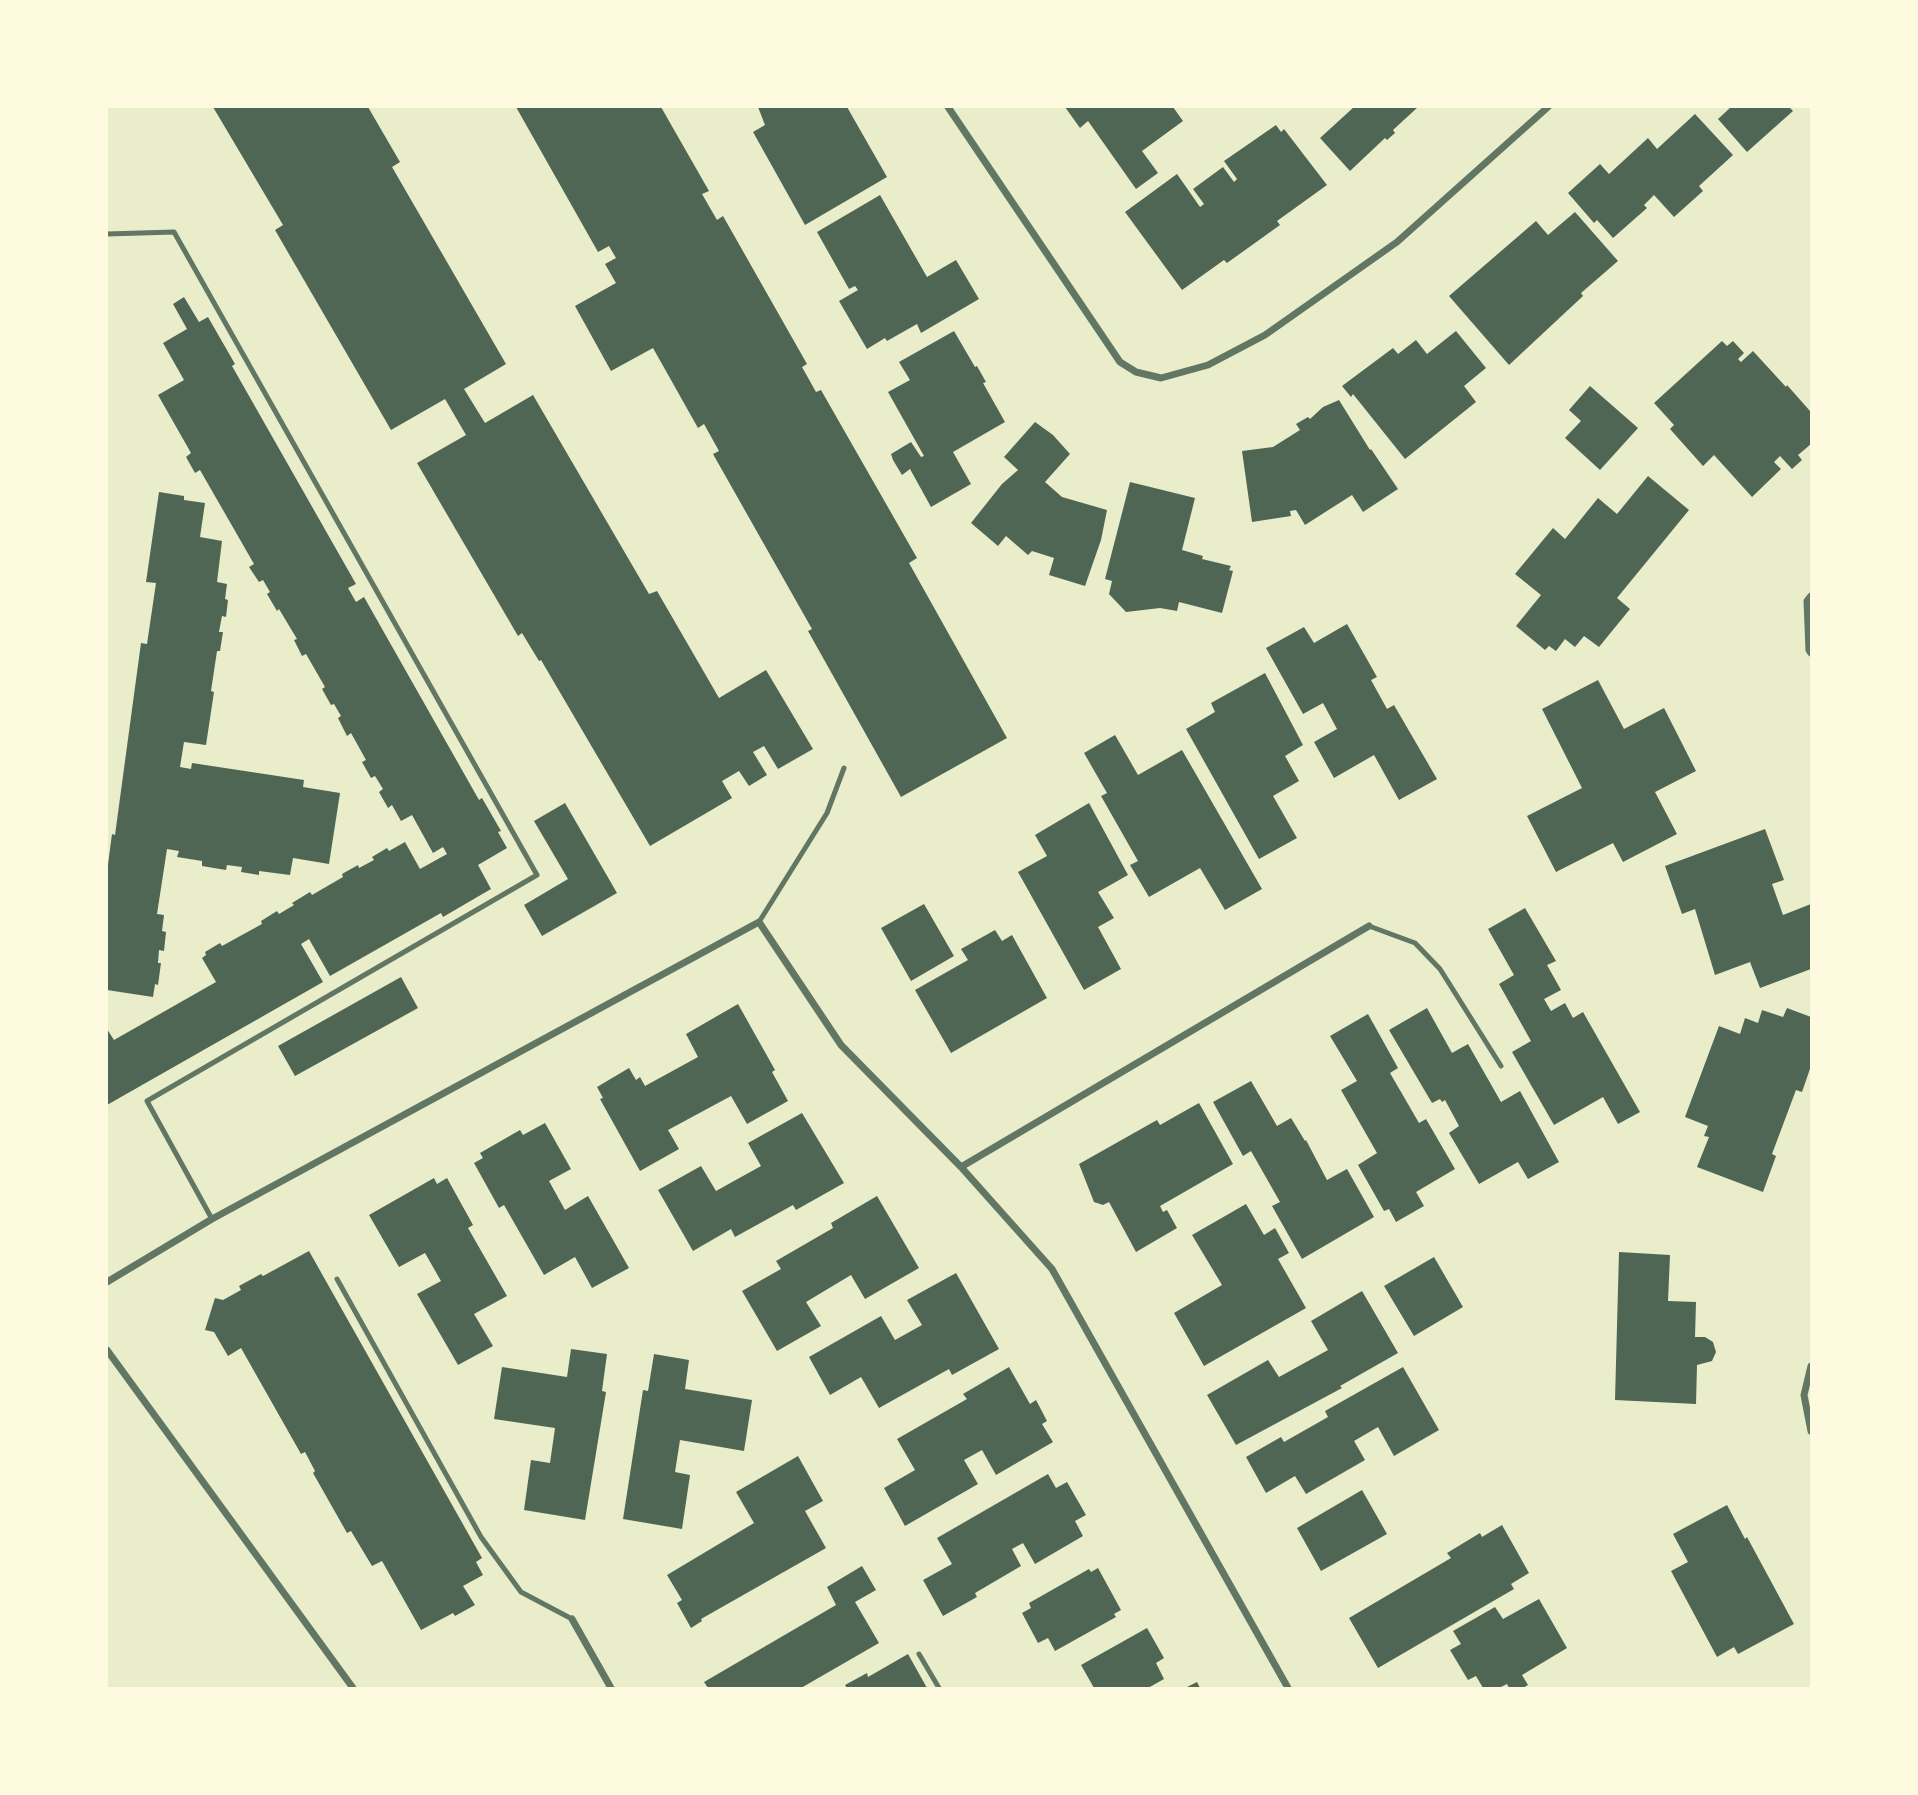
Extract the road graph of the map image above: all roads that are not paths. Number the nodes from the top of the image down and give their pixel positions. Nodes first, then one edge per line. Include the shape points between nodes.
1 (948, 107) edge
2 (1548, 107) edge
3 (1538, 111) edge
4 (107, 234) edge
5 (1811, 596) edge
6 (1811, 653) edge
7 (844, 768) dead end
8 (758, 922) junction
9 (1369, 926) joint
10 (1501, 1066) dead end
11 (961, 1167) junction
12 (212, 1219) junction
13 (337, 1279) dead end
14 (107, 1282) edge
15 (107, 1349) edge
16 (1811, 1366) edge
17 (1811, 1431) edge
18 (572, 1619) joint
19 (919, 1654) dead end
20 (353, 1688) edge
21 (611, 1688) edge
22 (939, 1688) edge
23 (1288, 1688) edge

1 - 3 street via 1120,362 1161,378 1208,365 1265,335 1397,242
2 - 3 street
4 - 12 lane via 174,232 537,875 147,1101
5 - 6 street via 1807,601
7 - 8 lane via 827,814
8 - 11 street via 841,1045
8 - 12 street
9 - 10 lane via 1415,943 1440,969
9 - 11 street
11 - 23 street via 1052,1269
12 - 14 street
13 - 18 lane via 481,1537 521,1592
15 - 20 street
16 - 17 street via 1804,1395
18 - 21 street
19 - 22 lane

